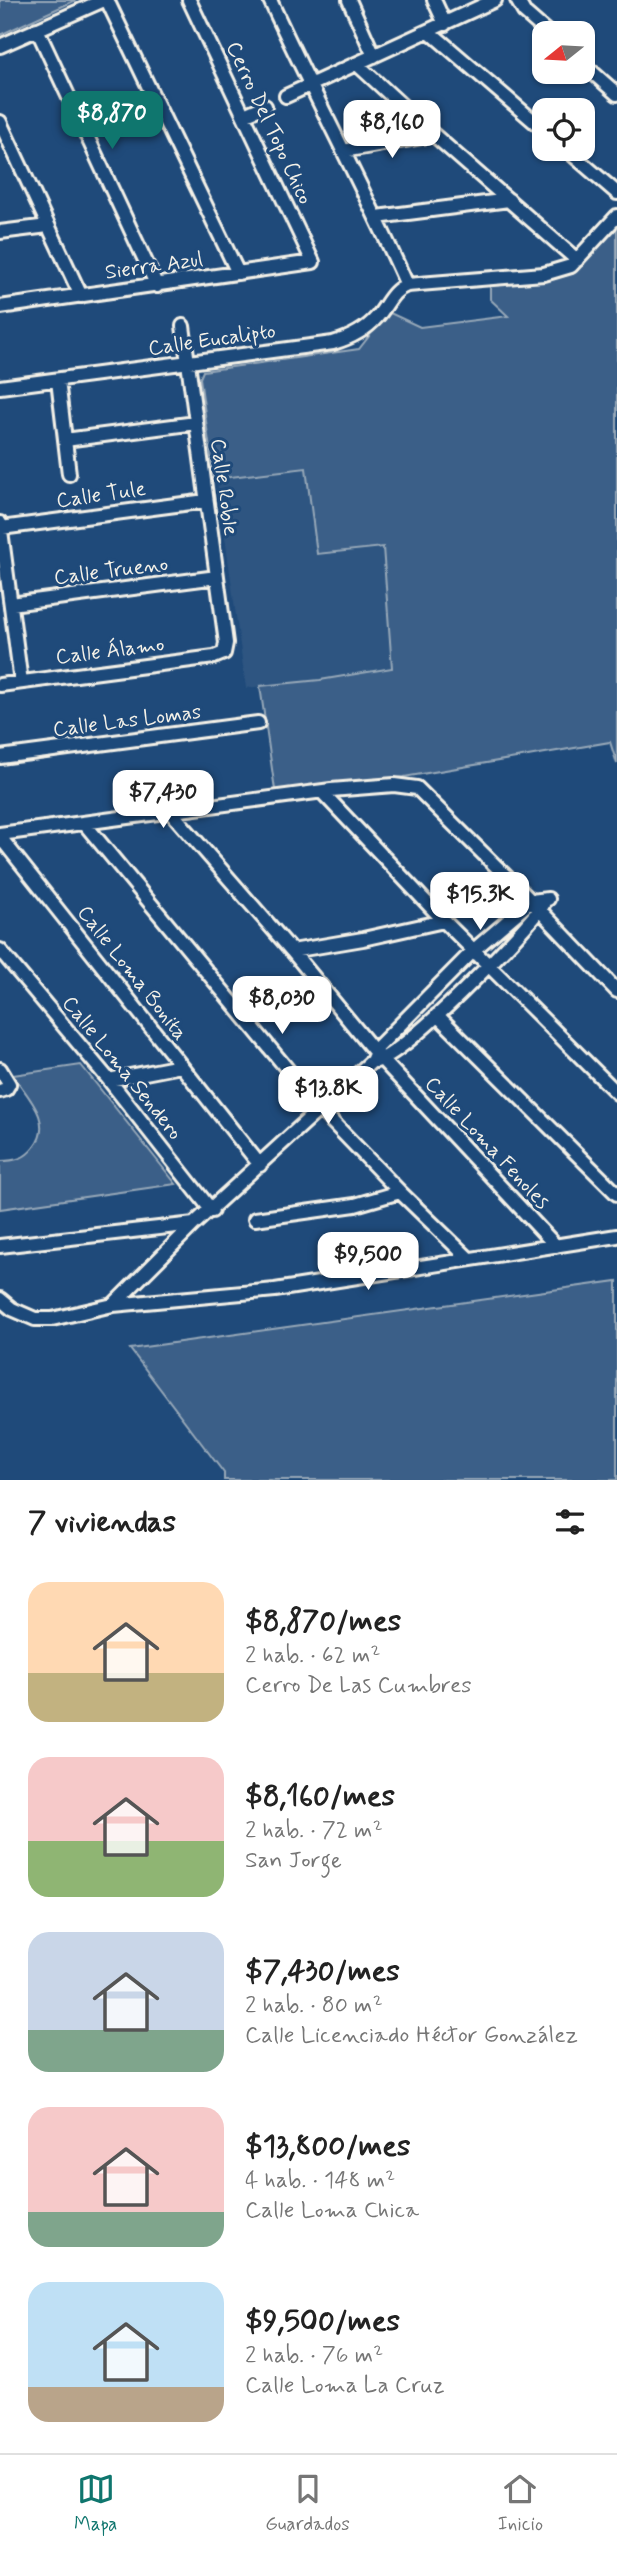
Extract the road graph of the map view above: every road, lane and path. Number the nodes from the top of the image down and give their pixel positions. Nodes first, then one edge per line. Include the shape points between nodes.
1 (106, 0) edge
2 (189, 0) edge
3 (270, 0) edge
4 (349, 0) edge
5 (434, 0) edge
6 (495, 0) edge
7 (517, 0) edge
8 (534, 21) edge
9 (445, 24) junction
10 (37, 29) junction
11 (429, 31) junction
12 (0, 46) edge
13 (374, 56) junction
14 (357, 64) junction
15 (595, 75) edge
16 (310, 86) junction
17 (617, 94) edge
18 (286, 96) dead end
19 (265, 106) dead end
20 (244, 115) junction
21 (532, 120) edge
22 (0, 122) edge
23 (435, 135) junction
24 (343, 151) junction
25 (580, 161) edge
26 (617, 193) edge
27 (509, 200) junction
28 (617, 216) edge
29 (377, 218) junction
30 (48, 226) junction
31 (0, 232) edge
32 (577, 260) junction
33 (313, 262) joint
34 (238, 274) junction
35 (407, 285) junction
36 (158, 286) junction
37 (80, 296) junction
38 (0, 307) edge
39 (183, 326) dead end
40 (188, 362) junction
41 (58, 380) junction
42 (0, 387) edge
43 (196, 423) junction
44 (65, 440) junction
45 (69, 474) dead end
46 (206, 501) junction
47 (0, 525) edge
48 (217, 577) junction
49 (11, 604) junction
50 (224, 653) joint
51 (21, 682) junction
52 (0, 685) edge
53 (258, 723) dead end
54 (0, 757) edge
55 (322, 792) junction
56 (171, 812) junction
57 (84, 823) junction
58 (0, 836) edge
59 (535, 905) junction
60 (444, 921) junction
61 (475, 949) junction
62 (0, 950) edge
63 (292, 951) junction
64 (490, 964) junction
65 (617, 990) edge
66 (437, 1015) junction
67 (376, 1057) junction
68 (181, 1066) junction
69 (0, 1069) edge
70 (108, 1080) junction
71 (4, 1087) edge
72 (617, 1093) edge
73 (321, 1110) junction
74 (261, 1165) junction
75 (400, 1192) junction
76 (617, 1194) edge
77 (212, 1211) junction
78 (255, 1219) dead end
79 (194, 1224) junction
80 (617, 1236) edge
81 (0, 1246) edge
82 (556, 1246) junction
83 (469, 1259) junction
84 (0, 1299) edge
85 (113, 1305) junction

1 - 10 street
1 - 34 street
2 - 20 street, Cerro Del Topo Chico
3 - 16 street
4 - 13 street
5 - 9 street
6 - 9 street
7 - 8 street
9 - 11 street
10 - 12 street
10 - 36 street
11 - 13 street
11 - 21 street
13 - 14 street
14 - 16 street
14 - 23 street
15 - 17 street
16 - 18 street
16 - 24 street
19 - 20 street
20 - 33 street, Cerro Del Topo Chico
22 - 30 street
23 - 24 street
23 - 27 street
24 - 29 street
25 - 26 street
27 - 29 street
27 - 32 street
28 - 32 street
29 - 35 street
30 - 31 street
30 - 37 street
32 - 35 street via 556,272
33 - 34 street, Sierra Azul
34 - 36 street, Sierra Azul
35 - 40 street, Calle Eucalipto via 396,291 376,319 346,339
36 - 37 street, Sierra Azul
37 - 38 street, Sierra Azul
39 - 40 street, Calle Roble
40 - 41 street, Calle Eucalipto
40 - 43 street, Calle Roble
41 - 42 street, Calle Eucalipto
41 - 44 street
43 - 44 street
43 - 46 street, Calle Roble
44 - 45 street
46 - 47 street, Calle Tule
46 - 48 street, Calle Roble
47 - 49 street
48 - 49 street, Calle Trueno
48 - 50 street, Calle Roble
49 - 51 street
50 - 51 street, Calle Álamo
51 - 52 street, Calle Álamo
53 - 54 street, Calle Las Lomas
55 - 56 street
55 - 59 street via 404,785 417,788
55 - 60 street
56 - 57 street
56 - 63 street, Calle Loma Fenoles
57 - 58 street
57 - 73 street
58 - 68 street, Calle Loma Bonita
59 - 61 street
59 - 64 street
59 - 65 street
60 - 61 street
60 - 63 street
61 - 64 street
61 - 67 street
62 - 70 street, Calle Loma Sendero
63 - 67 street, Calle Loma Fenoles
64 - 66 street
64 - 72 street
66 - 67 street
66 - 76 street
67 - 73 street
67 - 82 street, Calle Loma Fenoles
68 - 70 street
68 - 74 street, Calle Loma Bonita
69 - 71 street
70 - 77 street, Calle Loma Sendero
73 - 74 street
73 - 75 street
74 - 77 street
75 - 78 street via 355,1205
75 - 83 street
77 - 79 street
79 - 81 street
79 - 85 street
80 - 82 street
82 - 83 street
83 - 85 street via 275,1290
84 - 85 street via 35,1319

